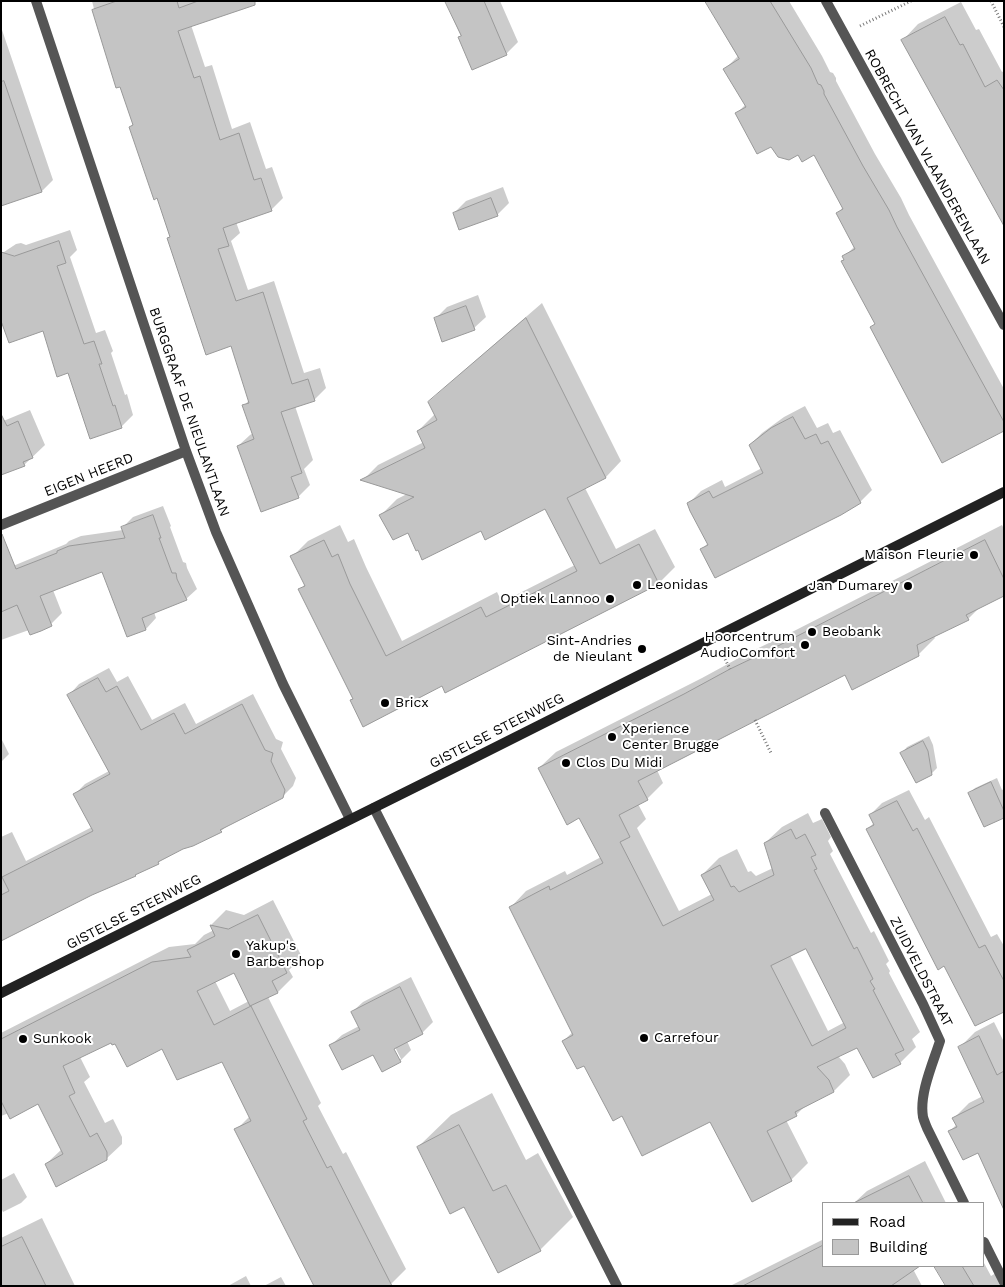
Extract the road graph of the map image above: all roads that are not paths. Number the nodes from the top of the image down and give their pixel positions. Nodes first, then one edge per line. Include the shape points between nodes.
1 (36, 1) edge
2 (826, 1) edge
3 (1004, 325) edge
4 (186, 451) junction
5 (1004, 492) edge
6 (1, 525) edge
7 (374, 808) junction
8 (825, 813) dead end
9 (350, 819) junction
10 (1, 993) edge
11 (964, 1202) edge
12 (985, 1244) edge
13 (1004, 1282) edge
14 (617, 1286) edge

1 - 4 street, BURGGRAAF DE NIEULANTLAAN
2 - 3 street, ROBRECHT VAN VLAANDERENLAAN
4 - 6 street, EIGEN HEERD
4 - 9 street, BURGGRAAF DE NIEULANTLAAN via 249,608
5 - 7 main road, GISTELSE STEENWEG
7 - 9 main road, GISTELSE STEENWEG
7 - 14 street
8 - 11 street, ZUIDVELDSTRAAT via 940,1041 924,1092 923,1118
9 - 10 main road, GISTELSE STEENWEG
12 - 13 street

